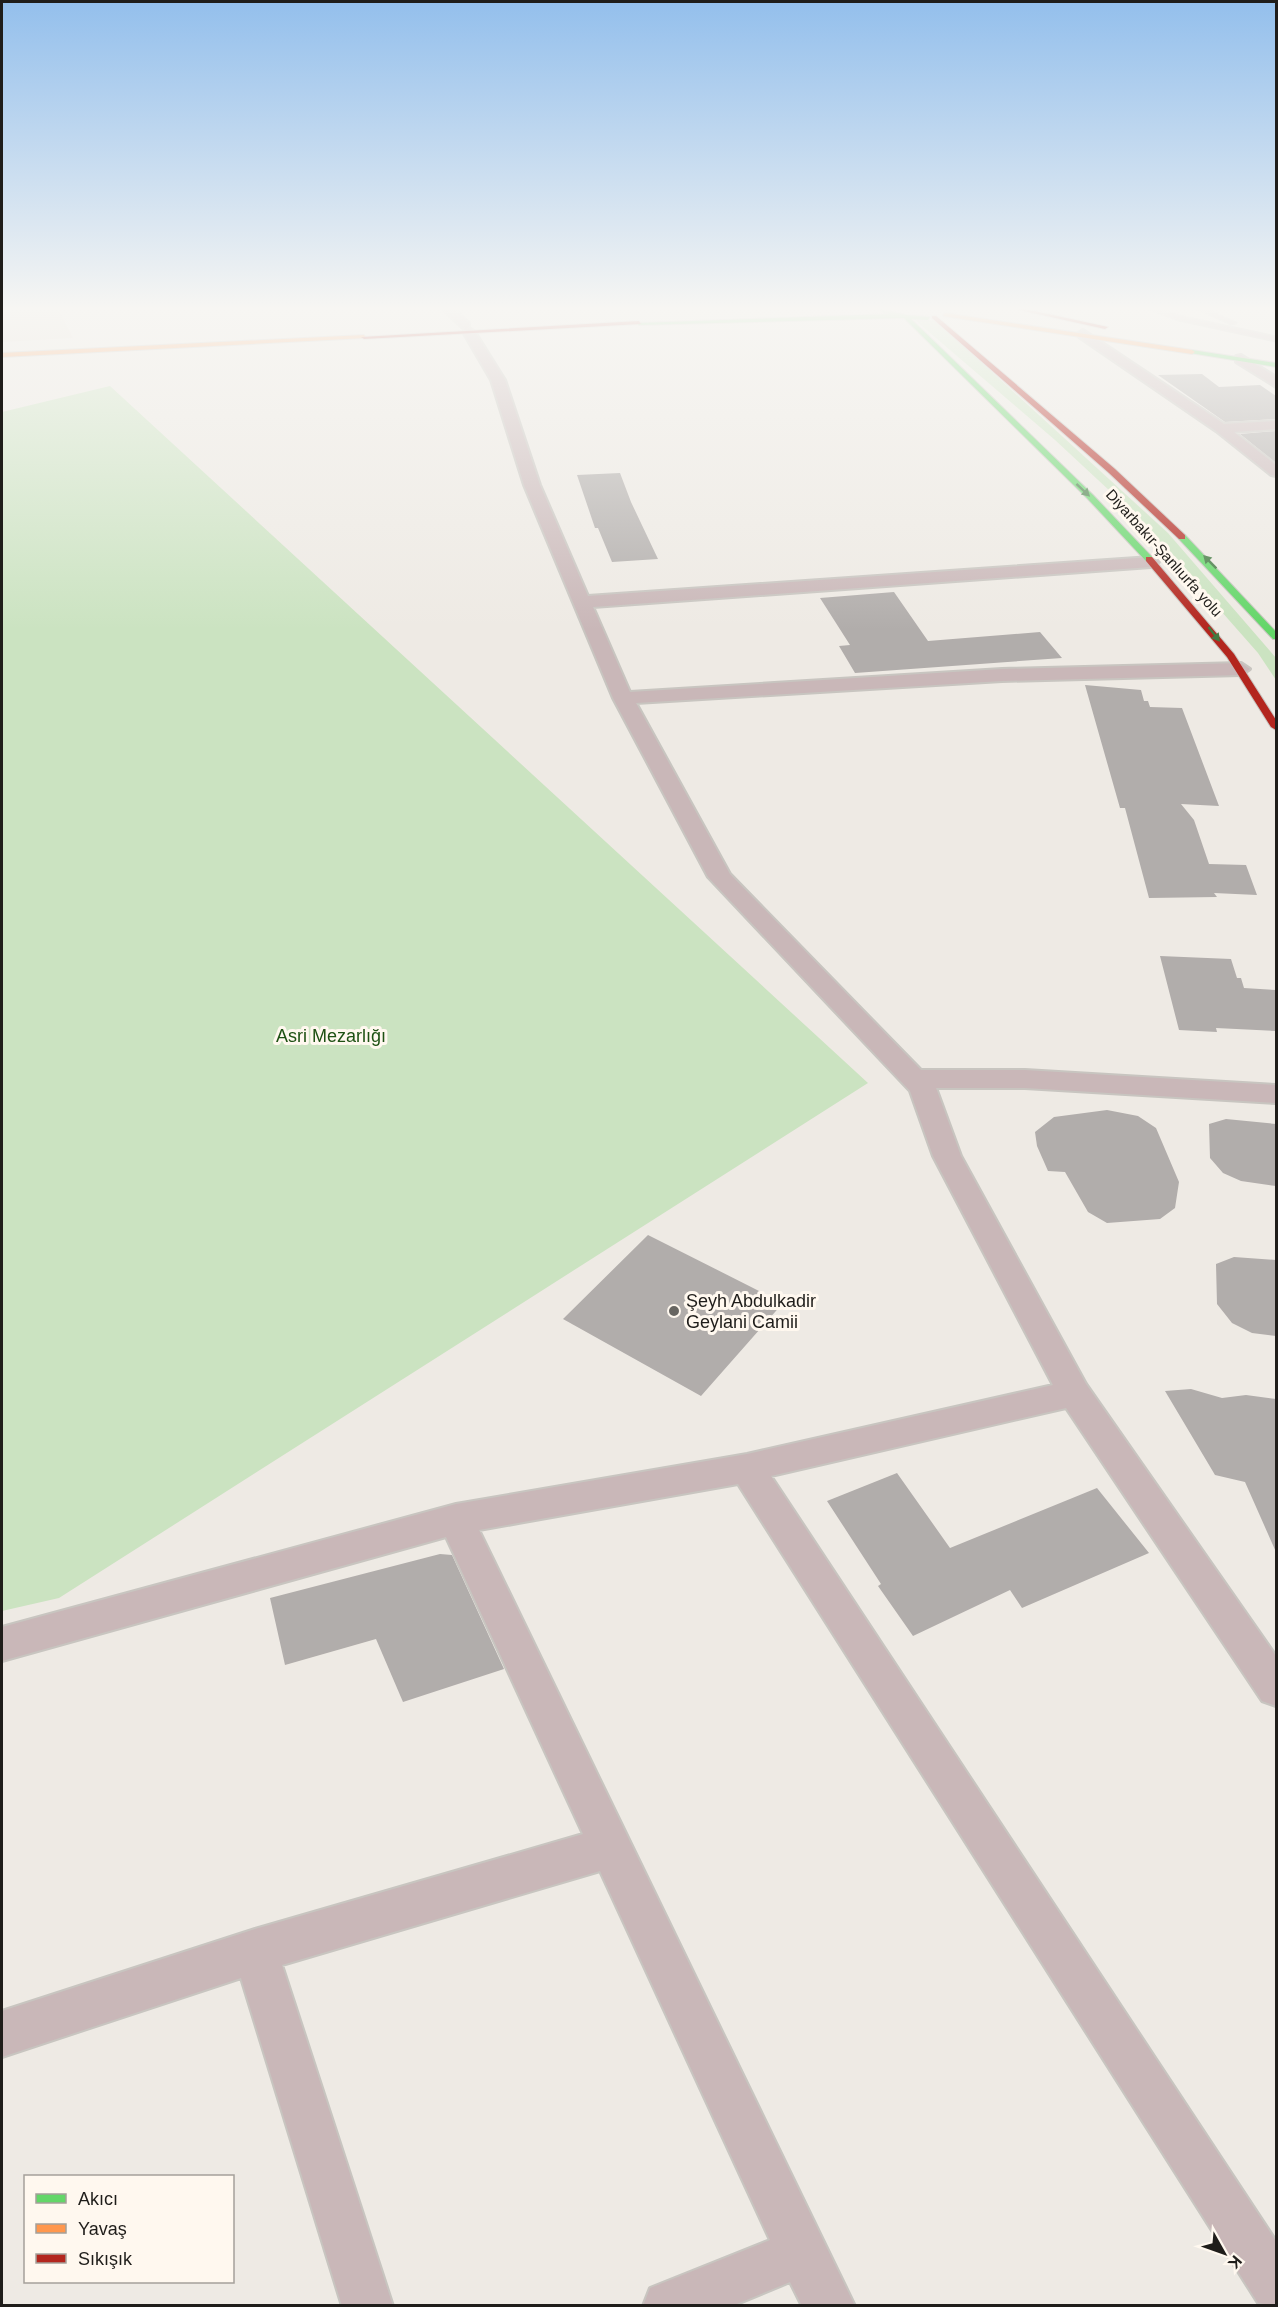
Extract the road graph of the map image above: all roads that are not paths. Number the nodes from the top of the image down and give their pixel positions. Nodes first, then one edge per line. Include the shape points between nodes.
1 (509, 415) edge
2 (1004, 415) edge
3 (1053, 415) edge
4 (1201, 415) edge
5 (1276, 425) edge
6 (1221, 428) junction
7 (1276, 472) edge
8 (1151, 562) junction
9 (582, 602) junction
10 (1276, 637) edge
11 (1241, 669) junction
12 (623, 698) junction
13 (1276, 727) edge
14 (915, 1079) junction
15 (1276, 1094) edge
16 (1074, 1393) junction
17 (747, 1468) junction
18 (456, 1520) junction
19 (2, 1644) edge
20 (1276, 1689) edge
21 (611, 1847) junction
22 (255, 1951) junction
23 (2, 2034) edge
24 (802, 2252) junction
25 (1276, 2285) edge
26 (368, 2306) edge
27 (668, 2306) edge
28 (830, 2306) edge

1 - 9 street via 532,485
2 -> 8 main road, Diyarbakır-Şanlıurfa yolu via 1098,503
10 -> 3 main road, Diyarbakır-Şanlıurfa yolu via 1231,584 1156,509
4 - 6 street
5 - 6 street
6 - 7 street
8 - 9 street
8 -> 11 main road, Diyarbakır-Şanlıurfa yolu
9 - 12 street
11 - 12 street via 1002,675
11 - 13 main road, Diyarbakır-Şanlıurfa yolu
12 - 14 street via 720,877
14 - 15 street via 1025,1079
14 - 16 street via 923,1088 947,1156
16 - 17 street
16 - 20 street
17 - 18 street
17 - 25 street
18 - 19 street
18 - 21 street
21 - 22 street
21 - 24 street
22 - 23 street
22 - 26 street
24 - 27 street
24 - 28 street

